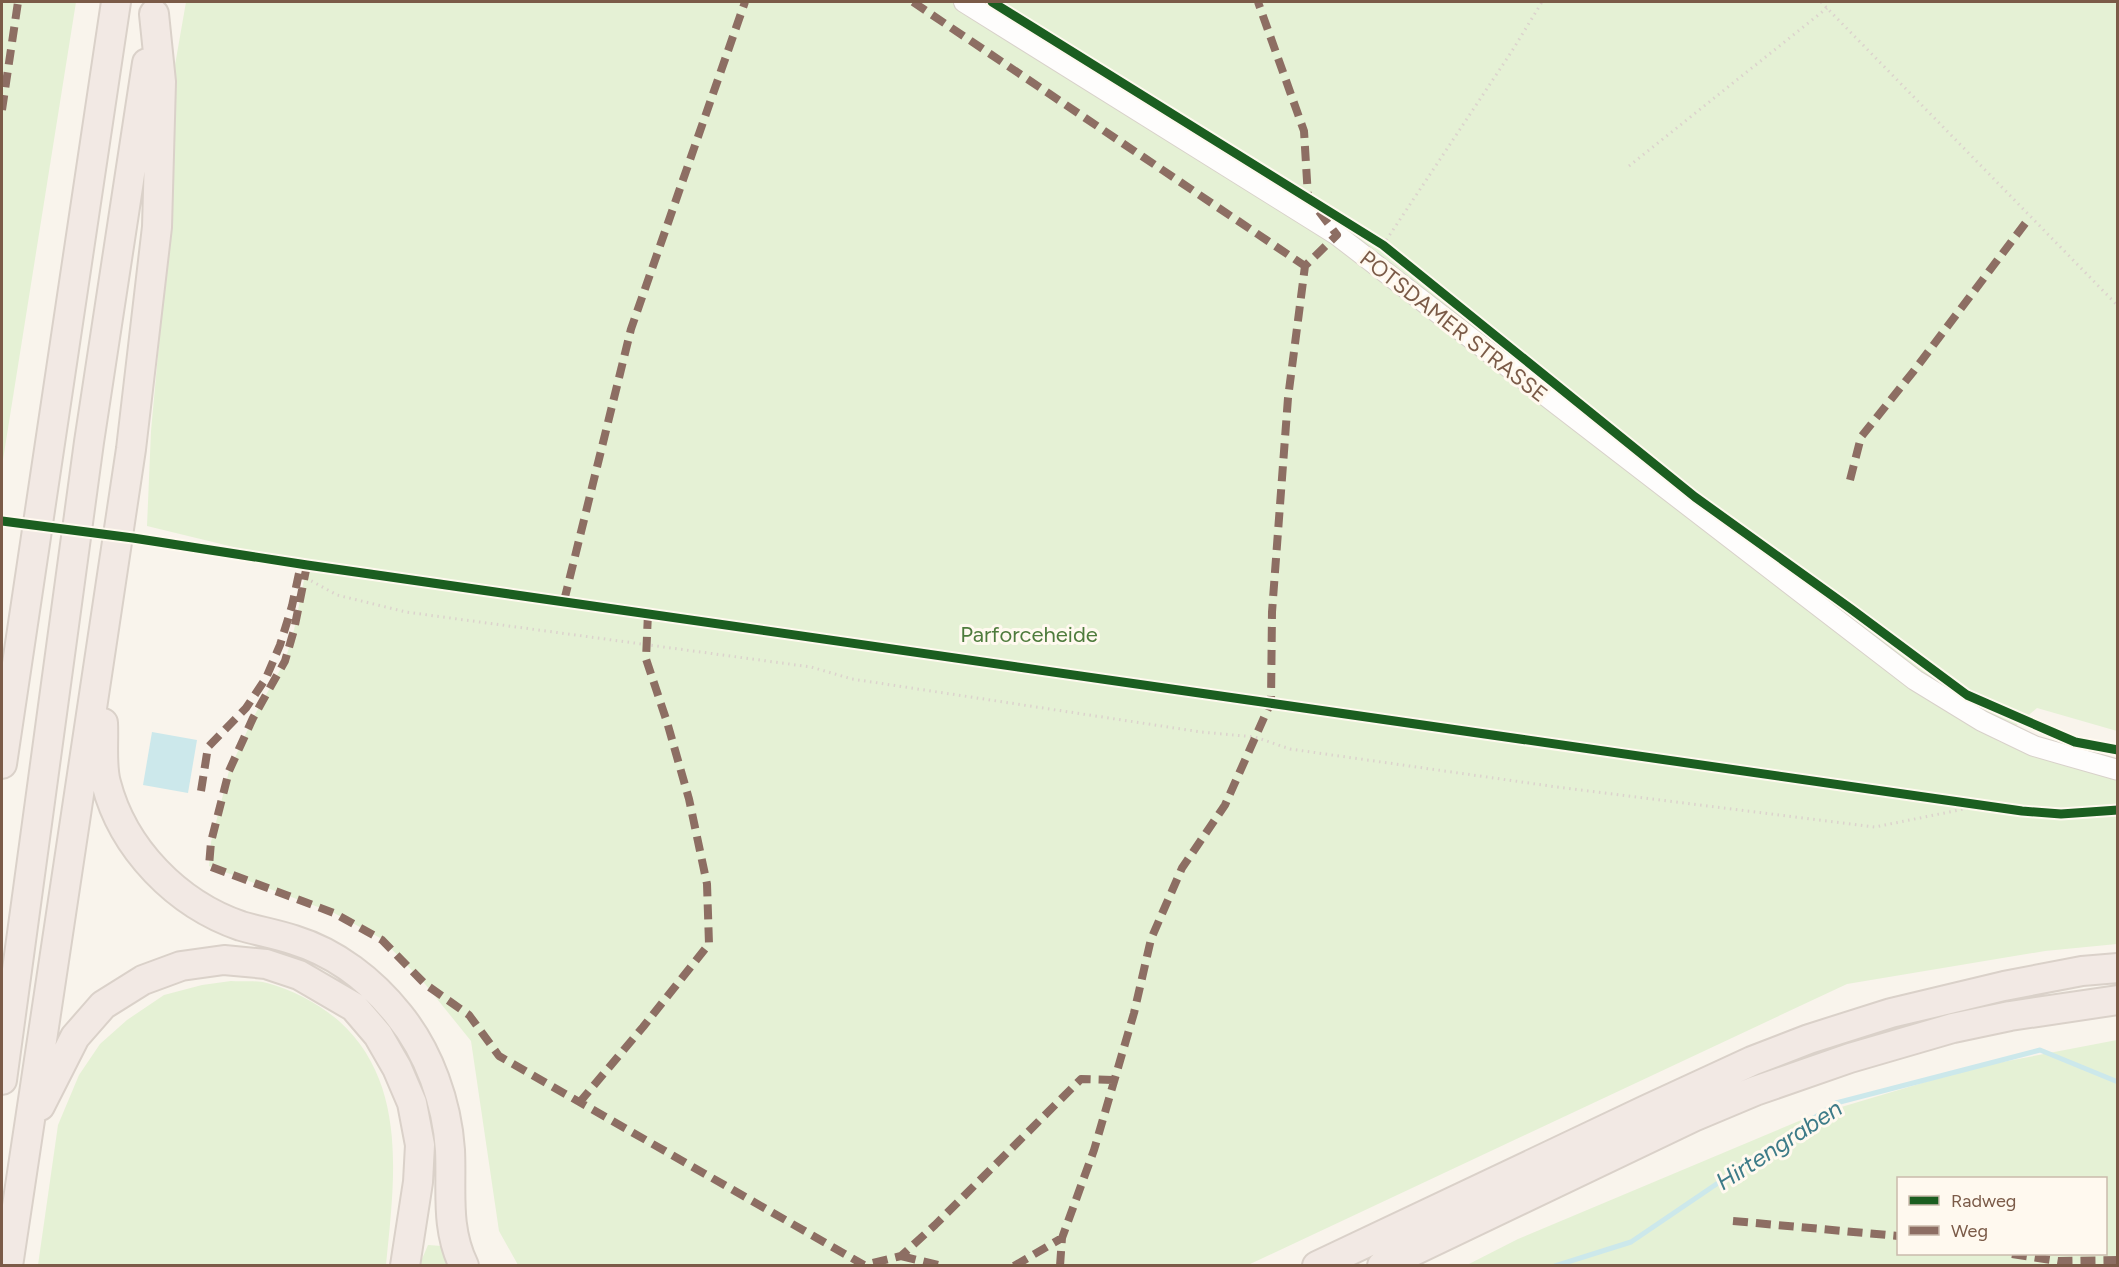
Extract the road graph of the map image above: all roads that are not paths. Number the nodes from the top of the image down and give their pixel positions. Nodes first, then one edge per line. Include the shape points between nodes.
1 (116, 2) edge
2 (964, 2) edge
3 (155, 8) edge
4 (100, 662) junction
5 (2, 757) edge
6 (2118, 770) edge
7 (2118, 968) edge
8 (2118, 1000) edge
9 (2, 1080) edge
10 (26, 1136) junction
11 (8, 1266) edge
12 (405, 1266) edge
13 (464, 1266) edge
14 (1317, 1266) edge
15 (1382, 1266) edge

1 - 5 highway
2 - 6 street, POTSDAMER STRASSE via 1337,235 1915,680 1982,721 2034,746
3 - 4 highway via 161,82 157,227
3 - 9 highway via 89,442
4 - 10 highway
4 - 13 highway via 106,782 123,827 151,867 189,901 240,925 295,940 334,957 370,983 401,1017 427,1058 445,1111 450,1150 449,1205 455,1248
7 - 14 highway via 2004,986 1892,1013 1809,1039 1752,1061
8 - 15 highway via 1953,1028 1755,1091
10 - 11 highway
10 - 12 highway via 75,1037 103,1005 143,980 181,966 224,960 277,967 354,1007 378,1035 412,1103 420,1145

